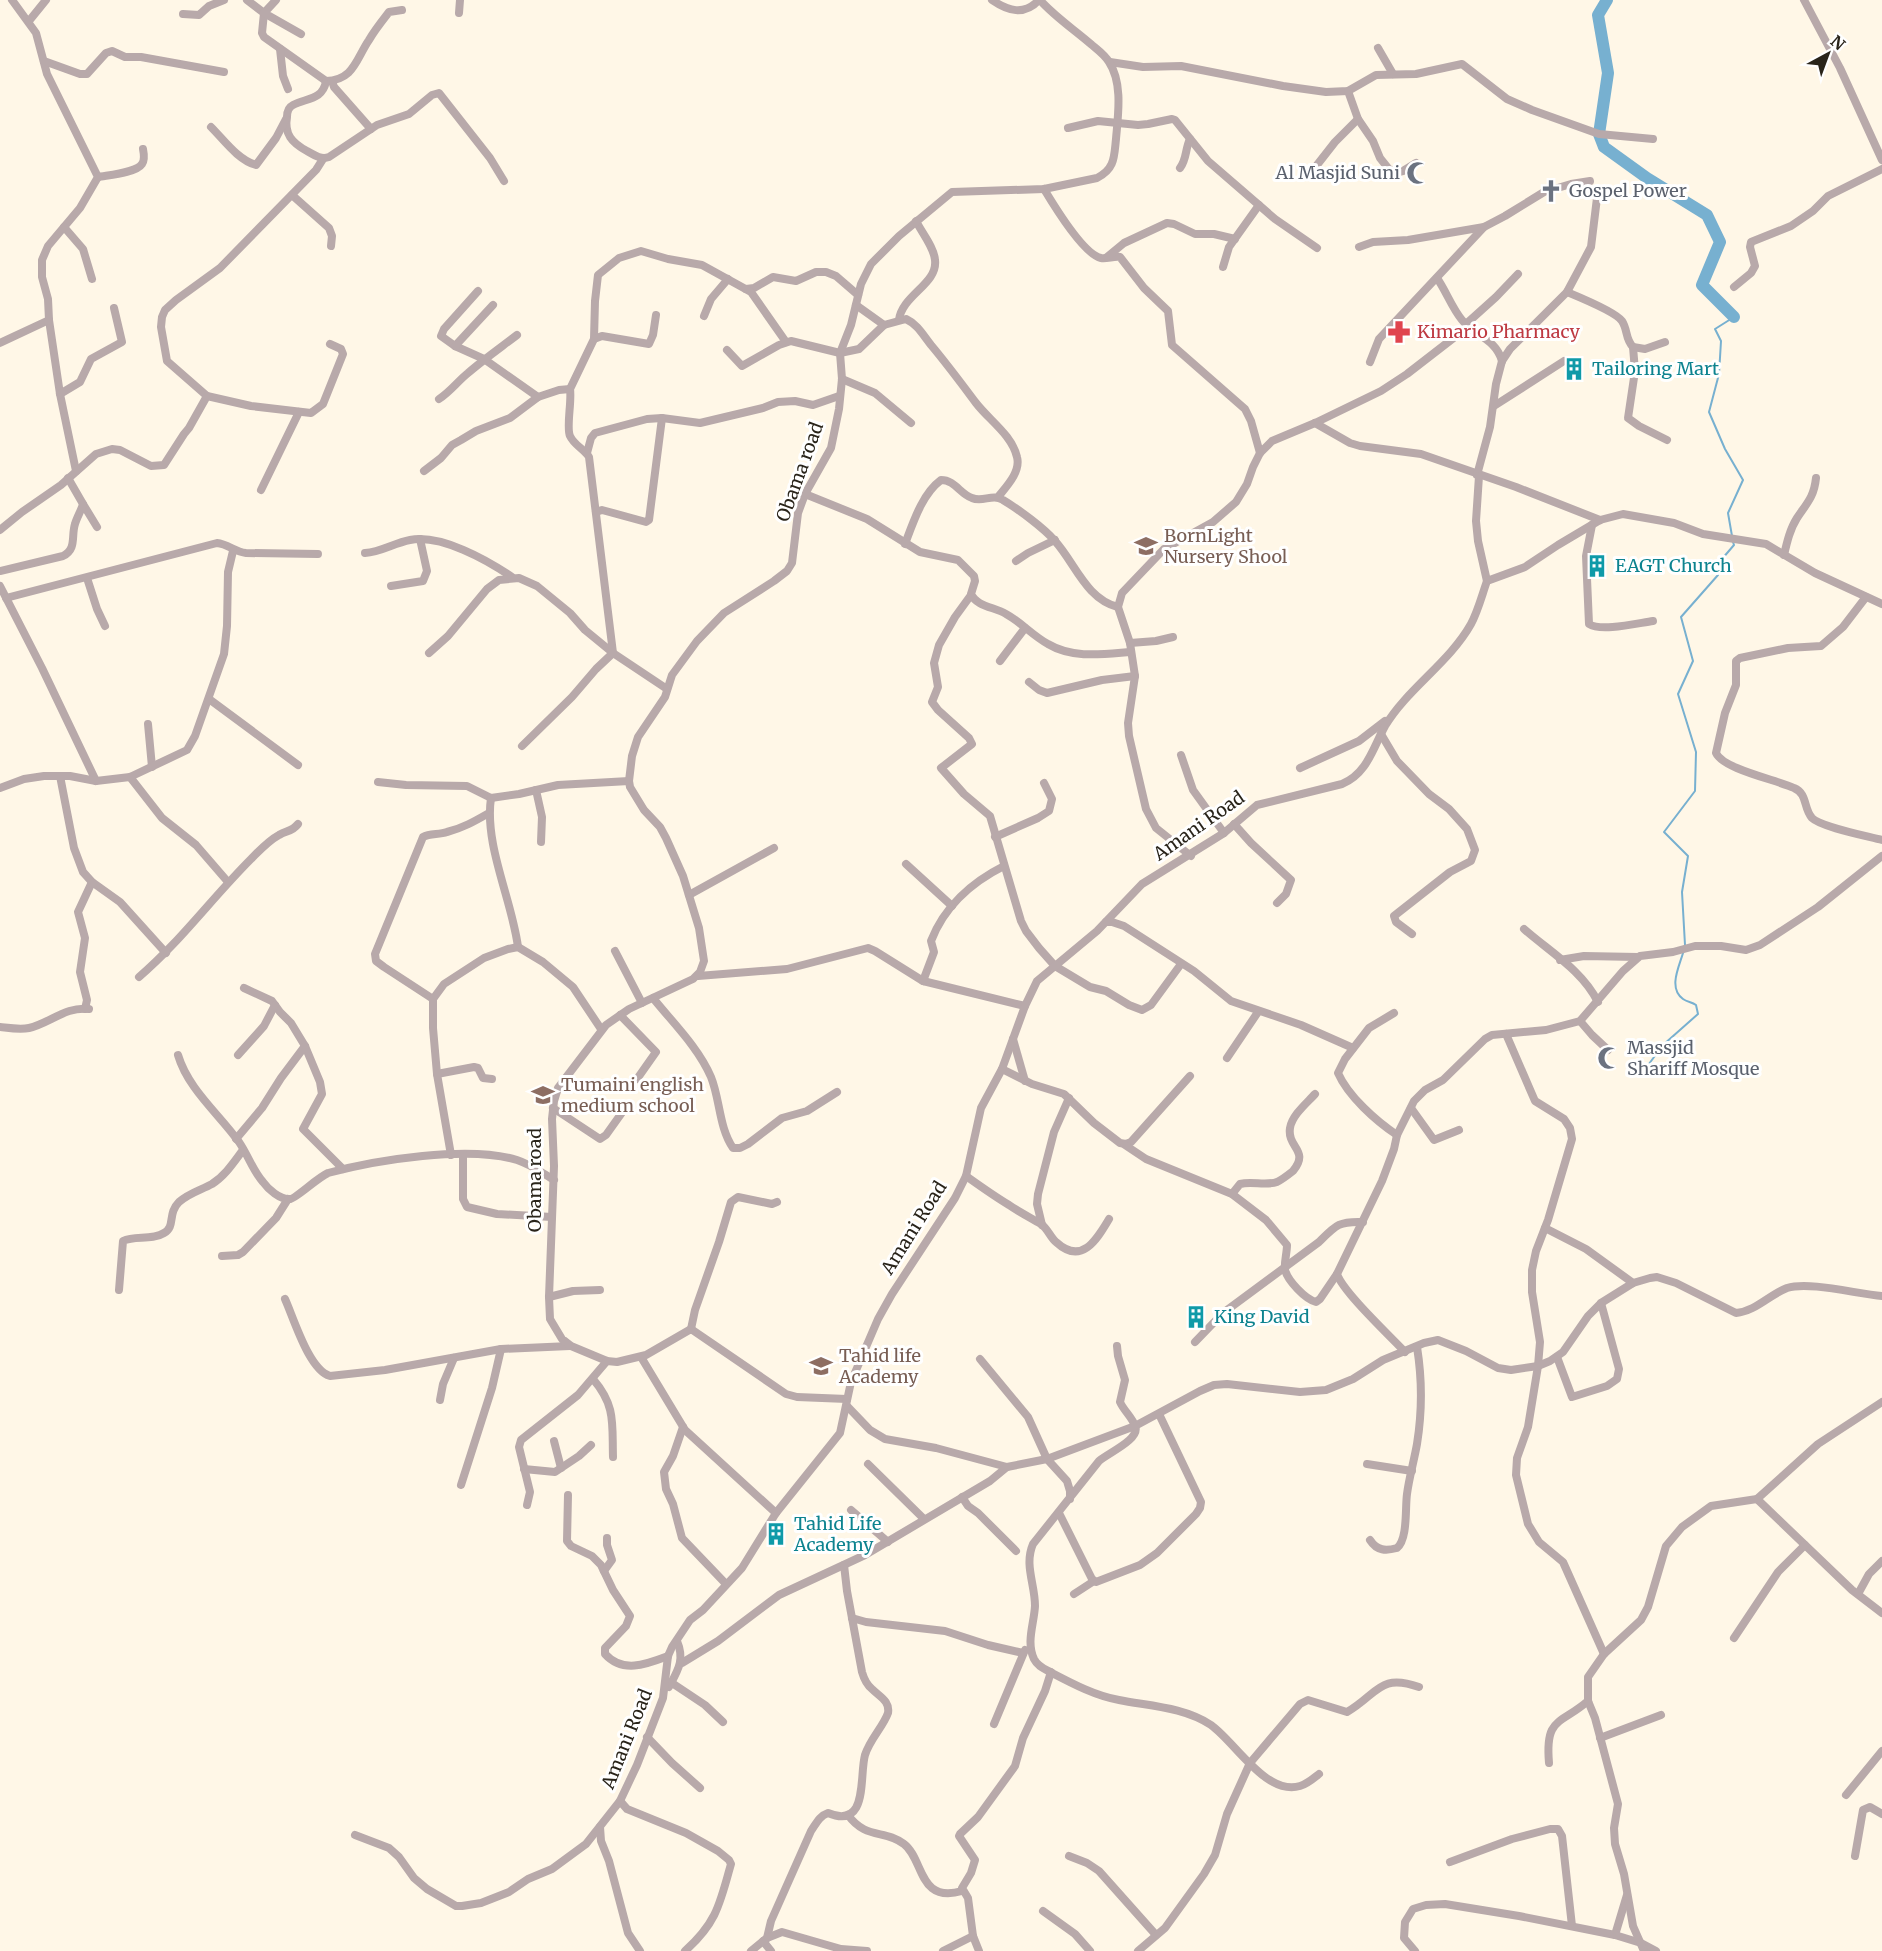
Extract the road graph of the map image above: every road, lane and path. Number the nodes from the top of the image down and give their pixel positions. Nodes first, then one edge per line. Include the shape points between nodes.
1 (12, 0) edge
2 (46, 0) edge
3 (224, 0) edge
4 (247, 0) edge
5 (276, 0) edge
6 (460, 0) edge
7 (992, 0) edge
8 (1039, 0) edge
9 (1804, 0) edge
10 (402, 10) dead end
11 (459, 13) dead end
12 (183, 14) dead end
13 (264, 14) junction
14 (29, 21) junction
15 (302, 34) dead end
16 (1378, 48) dead end
17 (280, 49) junction
18 (44, 61) junction
19 (1110, 63) junction
20 (224, 72) dead end
21 (1393, 74) junction
22 (329, 81) junction
23 (288, 88) dead end
24 (1348, 91) junction
25 (286, 119) junction
26 (1358, 119) junction
27 (1118, 123) junction
28 (211, 127) dead end
29 (1068, 128) dead end
30 (371, 129) junction
31 (1190, 139) junction
32 (1653, 140) dead end
33 (143, 149) dead end
34 (322, 159) junction
35 (1882, 160) edge
36 (1416, 163) dead end
37 (1317, 165) dead end
38 (1179, 168) dead end
39 (1882, 169) edge
40 (98, 177) junction
41 (504, 180) dead end
42 (1590, 181) dead end
43 (1044, 189) junction
44 (292, 195) junction
45 (1597, 198) dead end
46 (1259, 205) junction
47 (916, 221) junction
48 (64, 227) junction
49 (1484, 227) junction
50 (1235, 239) junction
51 (331, 246) dead end
52 (1359, 247) dead end
53 (1317, 248) dead end
54 (1107, 258) junction
55 (1223, 267) dead end
56 (1518, 274) dead end
57 (1437, 278) junction
58 (92, 279) dead end
59 (728, 279) junction
60 (1734, 287) dead end
61 (746, 289) junction
62 (478, 291) dead end
63 (1567, 292) junction
64 (858, 295) junction
65 (493, 305) dead end
66 (856, 305) junction
67 (114, 308) dead end
68 (656, 315) dead end
69 (704, 316) dead end
70 (49, 320) junction
71 (899, 320) junction
72 (884, 325) junction
73 (1467, 325) junction
74 (517, 335) dead end
75 (594, 339) junction
76 (786, 342) junction
77 (1665, 342) dead end
78 (0, 343) edge
79 (330, 344) dead end
80 (455, 346) junction
81 (1632, 347) junction
82 (727, 350) dead end
83 (840, 352) junction
84 (484, 359) junction
85 (1564, 360) dead end
86 (1503, 361) junction
87 (1370, 362) dead end
88 (842, 379) junction
89 (570, 389) junction
90 (60, 394) junction
91 (207, 396) junction
92 (538, 396) junction
93 (839, 396) junction
94 (439, 399) dead end
95 (1494, 406) junction
96 (299, 412) junction
97 (662, 418) junction
98 (911, 423) dead end
99 (1315, 423) junction
100 (1668, 440) dead end
101 (587, 453) junction
102 (1260, 453) junction
103 (76, 471) junction
104 (424, 471) dead end
105 (1478, 475) junction
106 (68, 478) junction
107 (1816, 478) dead end
108 (261, 490) dead end
109 (806, 494) junction
110 (998, 497) junction
111 (83, 504) junction
112 (596, 512) junction
113 (1596, 523) junction
114 (98, 527) dead end
115 (0, 530) edge
116 (420, 539) junction
117 (1055, 540) junction
118 (905, 544) junction
119 (233, 550) junction
120 (365, 553) dead end
121 (318, 554) dead end
122 (1784, 555) junction
123 (1016, 561) dead end
124 (0, 571) edge
125 (512, 577) junction
126 (87, 578) junction
127 (1487, 581) junction
128 (0, 586) edge
129 (391, 586) dead end
130 (971, 595) junction
131 (1866, 597) junction
132 (6, 598) junction
133 (1882, 604) edge
134 (1118, 607) junction
135 (1653, 621) dead end
136 (105, 626) dead end
137 (1024, 628) junction
138 (1173, 637) dead end
139 (1131, 647) junction
140 (429, 653) dead end
141 (613, 654) junction
142 (1000, 661) dead end
143 (1135, 676) junction
144 (1029, 681) dead end
145 (667, 688) junction
146 (209, 699) junction
147 (1393, 715) junction
148 (148, 724) dead end
149 (1381, 734) junction
150 (522, 746) dead end
151 (1180, 755) dead end
152 (298, 765) dead end
153 (152, 767) junction
154 (1300, 768) dead end
155 (60, 776) junction
156 (130, 777) junction
157 (96, 780) junction
158 (629, 781) junction
159 (378, 782) dead end
160 (1044, 783) dead end
161 (0, 788) edge
162 (536, 790) junction
163 (491, 798) junction
164 (489, 813) junction
165 (298, 824) dead end
166 (1234, 824) junction
167 (1224, 833) junction
168 (995, 837) junction
169 (1882, 840) edge
170 (541, 842) dead end
171 (774, 848) dead end
172 (1191, 856) junction
173 (1882, 856) edge
174 (906, 864) dead end
175 (1004, 866) junction
176 (92, 882) junction
177 (228, 882) junction
178 (689, 895) junction
179 (1277, 903) dead end
180 (952, 906) junction
181 (1106, 922) junction
182 (1524, 929) dead end
183 (1412, 934) dead end
184 (518, 948) junction
185 (615, 951) dead end
186 (166, 953) junction
187 (1638, 957) junction
188 (1560, 960) junction
189 (1181, 964) junction
190 (1055, 966) junction
191 (698, 976) junction
192 (139, 977) dead end
193 (923, 981) junction
194 (244, 988) dead end
195 (653, 998) junction
196 (433, 999) junction
197 (1598, 1002) junction
198 (642, 1003) junction
199 (275, 1005) junction
200 (1025, 1006) junction
201 (1258, 1012) junction
202 (1394, 1013) dead end
203 (620, 1015) junction
204 (1580, 1021) junction
205 (0, 1028) edge
206 (601, 1029) junction
207 (1506, 1034) junction
208 (1013, 1039) junction
209 (305, 1046) junction
210 (1353, 1048) junction
211 (1608, 1050) dead end
212 (238, 1054) dead end
213 (178, 1055) dead end
214 (1227, 1058) dead end
215 (1002, 1069) junction
216 (437, 1074) junction
217 (1190, 1076) dead end
218 (492, 1079) dead end
219 (637, 1079) dead end
220 (1025, 1081) junction
221 (837, 1092) dead end
222 (1315, 1094) dead end
223 (1069, 1098) junction
224 (626, 1107) dead end
225 (553, 1108) junction
226 (1411, 1108) junction
227 (1459, 1130) dead end
228 (1397, 1135) junction
229 (236, 1139) junction
230 (1125, 1145) junction
231 (243, 1150) junction
232 (463, 1154) junction
233 (451, 1155) junction
234 (343, 1169) junction
235 (966, 1176) junction
236 (554, 1180) junction
237 (1232, 1194) junction
238 (288, 1199) junction
239 (777, 1202) dead end
240 (552, 1216) junction
241 (1109, 1219) dead end
242 (1363, 1222) junction
243 (1042, 1225) junction
244 (1545, 1228) junction
245 (222, 1256) dead end
246 (1285, 1268) junction
247 (1337, 1274) junction
248 (1274, 1275) junction
249 (1288, 1277) junction
250 (1633, 1282) junction
251 (119, 1290) dead end
252 (600, 1290) dead end
253 (1882, 1296) edge
254 (549, 1297) junction
255 (285, 1299) dead end
256 (1601, 1303) junction
257 (691, 1329) junction
258 (1195, 1342) dead end
259 (571, 1346) junction
260 (1117, 1346) dead end
261 (1417, 1347) junction
262 (501, 1349) junction
263 (1405, 1352) junction
264 (641, 1357) junction
265 (1557, 1357) junction
266 (454, 1358) junction
267 (980, 1359) dead end
268 (607, 1361) junction
269 (1538, 1366) junction
270 (593, 1379) junction
271 (440, 1400) dead end
272 (1882, 1402) edge
273 (847, 1403) junction
274 (1159, 1414) junction
275 (1135, 1426) junction
276 (683, 1427) junction
277 (554, 1441) dead end
278 (591, 1445) dead end
279 (613, 1456) dead end
280 (1047, 1459) junction
281 (868, 1464) dead end
282 (1367, 1464) dead end
283 (1007, 1467) junction
284 (561, 1468) junction
285 (524, 1469) junction
286 (1412, 1471) junction
287 (461, 1485) dead end
288 (568, 1495) dead end
289 (962, 1497) junction
290 (1070, 1499) junction
291 (1757, 1499) junction
292 (526, 1505) dead end
293 (851, 1510) dead end
294 (776, 1513) junction
295 (1059, 1513) junction
296 (924, 1519) junction
297 (607, 1538) dead end
298 (1370, 1540) dead end
299 (888, 1542) junction
300 (1805, 1545) junction
301 (1016, 1551) dead end
302 (1882, 1561) edge
303 (844, 1564) junction
304 (604, 1572) junction
305 (1094, 1581) junction
306 (726, 1584) junction
307 (1074, 1594) dead end
308 (1858, 1594) junction
309 (1882, 1613) edge
310 (852, 1618) junction
311 (1734, 1638) dead end
312 (677, 1641) junction
313 (1029, 1642) junction
314 (1023, 1653) junction
315 (1604, 1654) junction
316 (668, 1656) junction
317 (682, 1663) junction
318 (1051, 1672) junction
319 (672, 1683) junction
320 (1419, 1687) dead end
321 (663, 1698) junction
322 (1588, 1701) junction
323 (1661, 1715) dead end
324 (723, 1722) dead end
325 (994, 1724) dead end
326 (647, 1737) junction
327 (1600, 1738) junction
328 (1882, 1751) edge
329 (1549, 1762) dead end
330 (1250, 1763) junction
331 (1319, 1774) dead end
332 (700, 1788) dead end
333 (1846, 1795) dead end
334 (620, 1801) junction
335 (1882, 1814) edge
336 (848, 1815) junction
337 (600, 1827) junction
338 (355, 1835) dead end
339 (1068, 1856) dead end
340 (1855, 1856) dead end
341 (1450, 1862) dead end
342 (962, 1891) junction
343 (1627, 1892) junction
344 (1043, 1911) dead end
345 (1572, 1926) junction
346 (1156, 1935) junction
347 (1615, 1935) junction
348 (974, 1936) junction
349 (765, 1939) junction
350 (1643, 1947) edge
351 (640, 1951) edge
352 (685, 1951) edge
353 (751, 1951) edge
354 (771, 1951) edge
355 (867, 1951) edge
356 (943, 1951) edge
357 (979, 1951) edge
358 (1090, 1951) edge
359 (1138, 1951) edge
360 (1415, 1951) edge
361 (1656, 1951) edge

1 - 14 street
2 - 14 street
3 - 12 street via 199,15
4 - 13 street
5 - 13 street
6 - 11 street
7 - 8 street via 1020,11
8 - 19 street
9 - 35 street
10 - 22 street via 389,12 353,68 339,79
13 - 15 street
13 - 17 street via 262,35
14 - 18 street
16 - 21 street
17 - 22 street
17 - 23 street
18 - 20 street via 87,74 112,51 125,57
18 - 40 street
19 - 24 street via 1181,66 1315,91
19 - 27 street, Obama road via 1118,93
21 - 24 street via 1370,77
21 - 32 street via 1416,74 1462,64 1507,99 1532,110 1599,134
22 - 25 street via 313,99 292,105
22 - 30 street
24 - 26 street
25 - 28 street via 256,165 239,155
25 - 34 street via 292,142
26 - 36 street via 1380,158 1394,173
26 - 37 street
27 - 29 street via 1098,121
27 - 31 street via 1148,124 1172,118
27 - 43 street, Obama road via 1114,162 1104,174
30 - 34 street
30 - 41 street via 409,114 440,93
31 - 38 street
31 - 46 street via 1208,161
33 - 40 street via 144,159 136,169
34 - 44 street via 321,165
39 - 60 street via 1828,196 1791,226 1751,242 1755,266
40 - 48 street
42 - 49 street via 1544,192
43 - 47 street, Obama road via 952,192
43 - 54 street via 1072,231 1096,255
44 - 51 street via 329,228
44 - 91 street via 220,268 165,310 162,317 166,361
45 - 63 street via 1591,247
46 - 50 street
46 - 53 street
47 - 64 street, Obama road via 871,264
47 - 71 street via 933,254 935,267 902,309
48 - 58 street via 83,249
48 - 70 street via 48,246 41,266
49 - 52 street
49 - 57 street
50 - 54 street via 1195,234 1167,223 1124,243
50 - 55 street
54 - 102 street via 1120,257 1168,311 1172,345 1245,409
56 - 73 street
57 - 73 street
57 - 87 street via 1379,339
59 - 61 street
59 - 69 street via 711,299
59 - 75 street via 702,264 646,251 619,258 598,275
61 - 64 street via 773,277 796,281 824,271
61 - 76 street
62 - 80 street via 440,334
63 - 81 street via 1619,318
63 - 86 street via 1510,349
64 - 66 street, Obama road
65 - 80 street
66 - 72 street
66 - 83 street, Obama road
67 - 90 street via 122,342 91,359 80,382
68 - 75 street via 649,344 602,336
70 - 78 street
70 - 90 street
71 - 72 street
71 - 110 street via 907,319 915,325 1013,447 1018,460 1016,469
72 - 83 street via 858,349
73 - 86 street via 1497,349
73 - 99 street via 1381,391
74 - 84 street
75 - 89 street
76 - 82 street via 742,366
76 - 83 street
77 - 81 street via 1645,349
79 - 96 street via 343,354 323,404 311,413
80 - 84 street
81 - 100 street via 1635,371 1628,418
83 - 88 street, Obama road
84 - 92 street
84 - 94 street
85 - 95 street
86 - 95 street
88 - 93 street, Obama road
88 - 98 street via 875,393
89 - 92 street
89 - 101 street via 568,434
90 - 103 street
91 - 96 street
91 - 103 street via 164,465 152,466 112,449 96,454
92 - 104 street via 510,418 452,445
93 - 97 street via 813,405 783,401 700,423
93 - 109 street, Obama road via 831,448
95 - 105 street
96 - 108 street
97 - 101 street via 596,433
97 - 112 street via 649,520
99 - 102 street via 1277,438
99 - 105 street via 1350,443 1421,454
101 - 112 street
102 - 134 street via 1236,502 1213,522 1164,549 1122,593
103 - 106 street
105 - 113 street via 1516,487
105 - 127 street via 1476,521
106 - 111 street
106 - 115 street
107 - 122 street via 1815,492 1796,520
109 - 118 street via 867,519
109 - 145 street, Obama road via 798,513 792,563 787,571 708,628 678,665
110 - 117 street
110 - 118 street via 974,499 951,482 941,480 928,494
111 - 114 street
111 - 124 street via 68,554
112 - 141 street
113 - 122 street via 1623,514 1651,518 1703,534 1766,544
113 - 127 street via 1525,567
113 - 135 street via 1586,556 1589,624 1606,627
116 - 120 street
116 - 125 street via 452,545
116 - 129 street via 427,571 423,581
117 - 123 street
117 - 134 street via 1094,593
118 - 130 street via 920,552 961,561 975,579
119 - 121 street
119 - 126 street via 217,543
119 - 146 street via 228,572 225,648
122 - 131 street
125 - 140 street via 499,580 483,592 454,630
125 - 141 street via 537,586
126 - 132 street
126 - 136 street
127 - 147 street, Amani Road via 1466,633
128 - 132 street
130 - 137 street
130 - 168 street via 939,645 934,663 938,687 932,702 972,743 941,768 989,814
131 - 133 street
131 - 169 street via 1843,627 1821,646 1788,648 1736,661 1736,685 1716,753 1719,759 1759,777 1797,789 1805,798 1809,814 1820,823
132 - 157 street
134 - 139 street
137 - 139 street via 1066,651 1095,655
137 - 142 street
138 - 139 street
139 - 143 street
141 - 145 street
141 - 150 street
143 - 144 street via 1047,693
143 - 172 street via 1129,736 1146,809 1156,828
145 - 158 street, Obama road via 638,738
146 - 152 street
146 - 153 street via 187,750
147 - 149 street, Amani Road
147 - 154 street via 1366,737
148 - 153 street
149 - 166 street, Amani Road via 1353,779 1266,801
149 - 183 street via 1397,761 1467,829 1475,850 1468,864 1457,867 1394,916
151 - 167 street via 1193,790
153 - 156 street
155 - 157 street
155 - 161 street via 24,779
155 - 176 street via 75,855 82,872
156 - 157 street
156 - 177 street via 162,818 196,845
158 - 162 street
158 - 178 street via 644,810 660,827
159 - 163 street via 467,786
160 - 168 street via 1052,799 1049,811
162 - 163 street
162 - 170 street via 542,817
163 - 164 street
164 - 184 street
164 - 196 street via 466,826 423,837 375,954 376,961
165 - 177 street via 294,830 270,841
166 - 167 street, Amani Road
166 - 179 street via 1291,880 1286,894
167 - 172 street, Amani Road
168 - 175 street
171 - 178 street
172 - 181 street, Amani Road via 1142,884
173 - 187 street via 1818,907 1750,950 1695,946
174 - 180 street
175 - 180 street via 978,880
175 - 190 street via 1026,932
176 - 186 street via 120,902
176 - 205 street via 78,912 85,938 80,972 87,1009 68,1010 27,1029
177 - 186 street
178 - 191 street via 705,954
180 - 193 street via 933,935 934,952
181 - 189 street via 1124,926
181 - 190 street, Amani Road
182 - 188 street
184 - 196 street via 475,963 444,984
184 - 206 street via 543,962 573,987
185 - 198 street
186 - 192 street
187 - 188 street via 1584,956
187 - 197 street
188 - 197 street via 1590,987
189 - 190 street via 1151,1005 1142,1010
189 - 201 street via 1227,998
190 - 200 street, Amani Road via 1037,981
191 - 193 street via 787,969 868,948
191 - 195 street, Obama road
193 - 200 street
194 - 199 street
195 - 198 street, Obama road
195 - 221 street via 703,1061 734,1148 748,1144 782,1118 807,1111
196 - 216 street
197 - 204 street
198 - 203 street, Obama road
199 - 209 street
199 - 212 street via 264,1026
200 - 208 street, Amani Road
201 - 210 street via 1301,1025
201 - 214 street
202 - 210 street via 1369,1028
203 - 206 street, Obama road
203 - 219 street via 656,1052
204 - 207 street
204 - 211 street
206 - 225 street, Obama road via 561,1083
207 - 226 street via 1485,1039 1443,1080 1419,1095
207 - 244 street via 1534,1101 1564,1119 1571,1134
208 - 215 street, Amani Road
208 - 220 street
209 - 229 street
209 - 234 street via 322,1090 303,1130
210 - 228 street via 1338,1073 1341,1079 1368,1111
213 - 229 street via 198,1092
215 - 220 street
215 - 235 street, Amani Road via 981,1108
216 - 218 street via 474,1066 483,1078
216 - 233 street
217 - 230 street
220 - 223 street
222 - 237 street via 1290,1127 1300,1157 1290,1174 1277,1182 1240,1184
223 - 230 street via 1094,1123
223 - 243 street via 1054,1132 1038,1194
224 - 225 street via 600,1139
225 - 236 street, Obama road
226 - 227 street via 1434,1140
226 - 228 street
228 - 242 street
229 - 231 street
230 - 237 street via 1146,1159
231 - 238 street via 264,1184
231 - 251 street via 216,1181 176,1205 170,1228 165,1232 123,1242
232 - 233 street
232 - 236 street via 517,1160
232 - 240 street via 463,1199 467,1207 497,1214
233 - 234 street
234 - 238 street via 317,1177 296,1197
235 - 243 street
235 - 273 street, Amani Road via 878,1319 851,1382
236 - 240 street, Obama road
237 - 246 street via 1266,1220 1287,1243
238 - 245 street via 276,1218 243,1252
239 - 257 street via 738,1197 730,1202
240 - 254 street, Obama road
241 - 243 street via 1096,1242 1079,1250 1058,1244
242 - 246 street via 1339,1223
242 - 247 street
244 - 250 street via 1593,1253
244 - 269 street via 1531,1280 1539,1329
246 - 248 street
246 - 249 street
247 - 249 street via 1316,1302 1306,1298
247 - 263 street
248 - 249 street
248 - 258 street via 1212,1323
250 - 253 street via 1664,1279 1736,1313 1792,1287
250 - 256 street
252 - 254 street
254 - 259 street, Obama road via 554,1328
255 - 266 street via 302,1340 323,1374 337,1377
256 - 265 street
256 - 265 street via 1619,1369 1617,1379 1572,1397
257 - 264 street, Obama road
257 - 273 street via 786,1394
259 - 262 street
259 - 268 street, Obama road
260 - 275 street via 1125,1380 1120,1402
261 - 263 street
261 - 269 street via 1438,1340 1498,1368
261 - 286 street via 1420,1414
262 - 266 street
262 - 287 street
263 - 274 street via 1334,1388 1300,1392 1214,1385
264 - 268 street, Obama road
264 - 276 street
265 - 269 street
266 - 271 street
267 - 280 street via 1028,1418
268 - 270 street
269 - 315 street via 1528,1427 1516,1464 1520,1499 1533,1533 1563,1562
270 - 279 street via 612,1409
270 - 285 street via 520,1440
272 - 291 street via 1818,1444
273 - 283 street via 870,1430 885,1439
273 - 294 street, Amani Road via 840,1433
274 - 275 street
274 - 305 street via 1198,1494 1200,1508 1146,1561 1100,1582
275 - 280 street
275 - 290 street via 1134,1437 1099,1461
276 - 294 street
276 - 306 street via 664,1472 666,1489 682,1538
277 - 284 street
278 - 284 street
280 - 283 street
280 - 290 street via 1064,1476
281 - 296 street
282 - 286 street
283 - 289 street
284 - 285 street via 552,1472
285 - 292 street via 530,1492
286 - 298 street via 1401,1545 1384,1550
288 - 304 street via 567,1541 592,1556
289 - 296 street
289 - 301 street
290 - 295 street
291 - 300 street
291 - 315 street via 1711,1506 1682,1527 1666,1546 1641,1620
293 - 299 street
294 - 306 street, Amani Road via 742,1568
295 - 305 street
295 - 313 street via 1030,1551 1035,1604
296 - 299 street
297 - 304 street via 612,1560
299 - 303 street
300 - 308 street
300 - 311 street via 1778,1572
302 - 308 street
303 - 310 street
303 - 317 street via 779,1595
304 - 316 street via 630,1616 626,1626 604,1648 606,1657 630,1666
305 - 307 street
306 - 312 street, Amani Road via 690,1620
308 - 309 street
310 - 314 street via 945,1631
310 - 336 street via 861,1672 889,1706 886,1719 866,1753 860,1801
312 - 316 street, Amani Road
312 - 317 street
313 - 314 street
313 - 318 street via 1036,1663
314 - 325 street
315 - 322 street via 1588,1677
316 - 321 street, Amani Road
317 - 319 street
318 - 330 street via 1107,1697 1187,1713 1210,1725
318 - 342 street via 1023,1738 1016,1766 959,1836 975,1860
319 - 321 street
319 - 324 street
320 - 330 street via 1390,1683 1347,1712 1303,1701
321 - 326 street, Amani Road
322 - 327 street
322 - 329 street via 1555,1724 1548,1748
323 - 327 street
326 - 332 street
326 - 334 street, Amani Road
327 - 343 street via 1618,1804 1615,1844
328 - 333 street
330 - 331 street via 1279,1786 1301,1786
330 - 346 street via 1227,1814 1215,1855 1192,1892
334 - 337 street, Amani Road
334 - 352 street via 627,1809 718,1851 731,1864 716,1915
335 - 340 street via 1870,1807 1863,1810
336 - 342 street via 861,1828 904,1844 928,1884 946,1893
336 - 349 street via 828,1813 811,1831
337 - 338 street, Amani Road via 586,1844 552,1869 508,1892 462,1906 427,1890 389,1848
337 - 351 street via 628,1933
339 - 346 street via 1099,1871
341 - 345 street via 1512,1839 1558,1829
342 - 348 street via 968,1898
343 - 347 street
343 - 350 street via 1633,1926
344 - 358 street via 1075,1934
345 - 347 street
345 - 360 street via 1445,1904 1426,1905 1413,1909 1405,1922 1404,1938
346 - 359 street
347 - 350 street
348 - 356 street
348 - 357 street
349 - 353 street
349 - 354 street
349 - 355 street via 782,1932 841,1949
350 - 361 street

